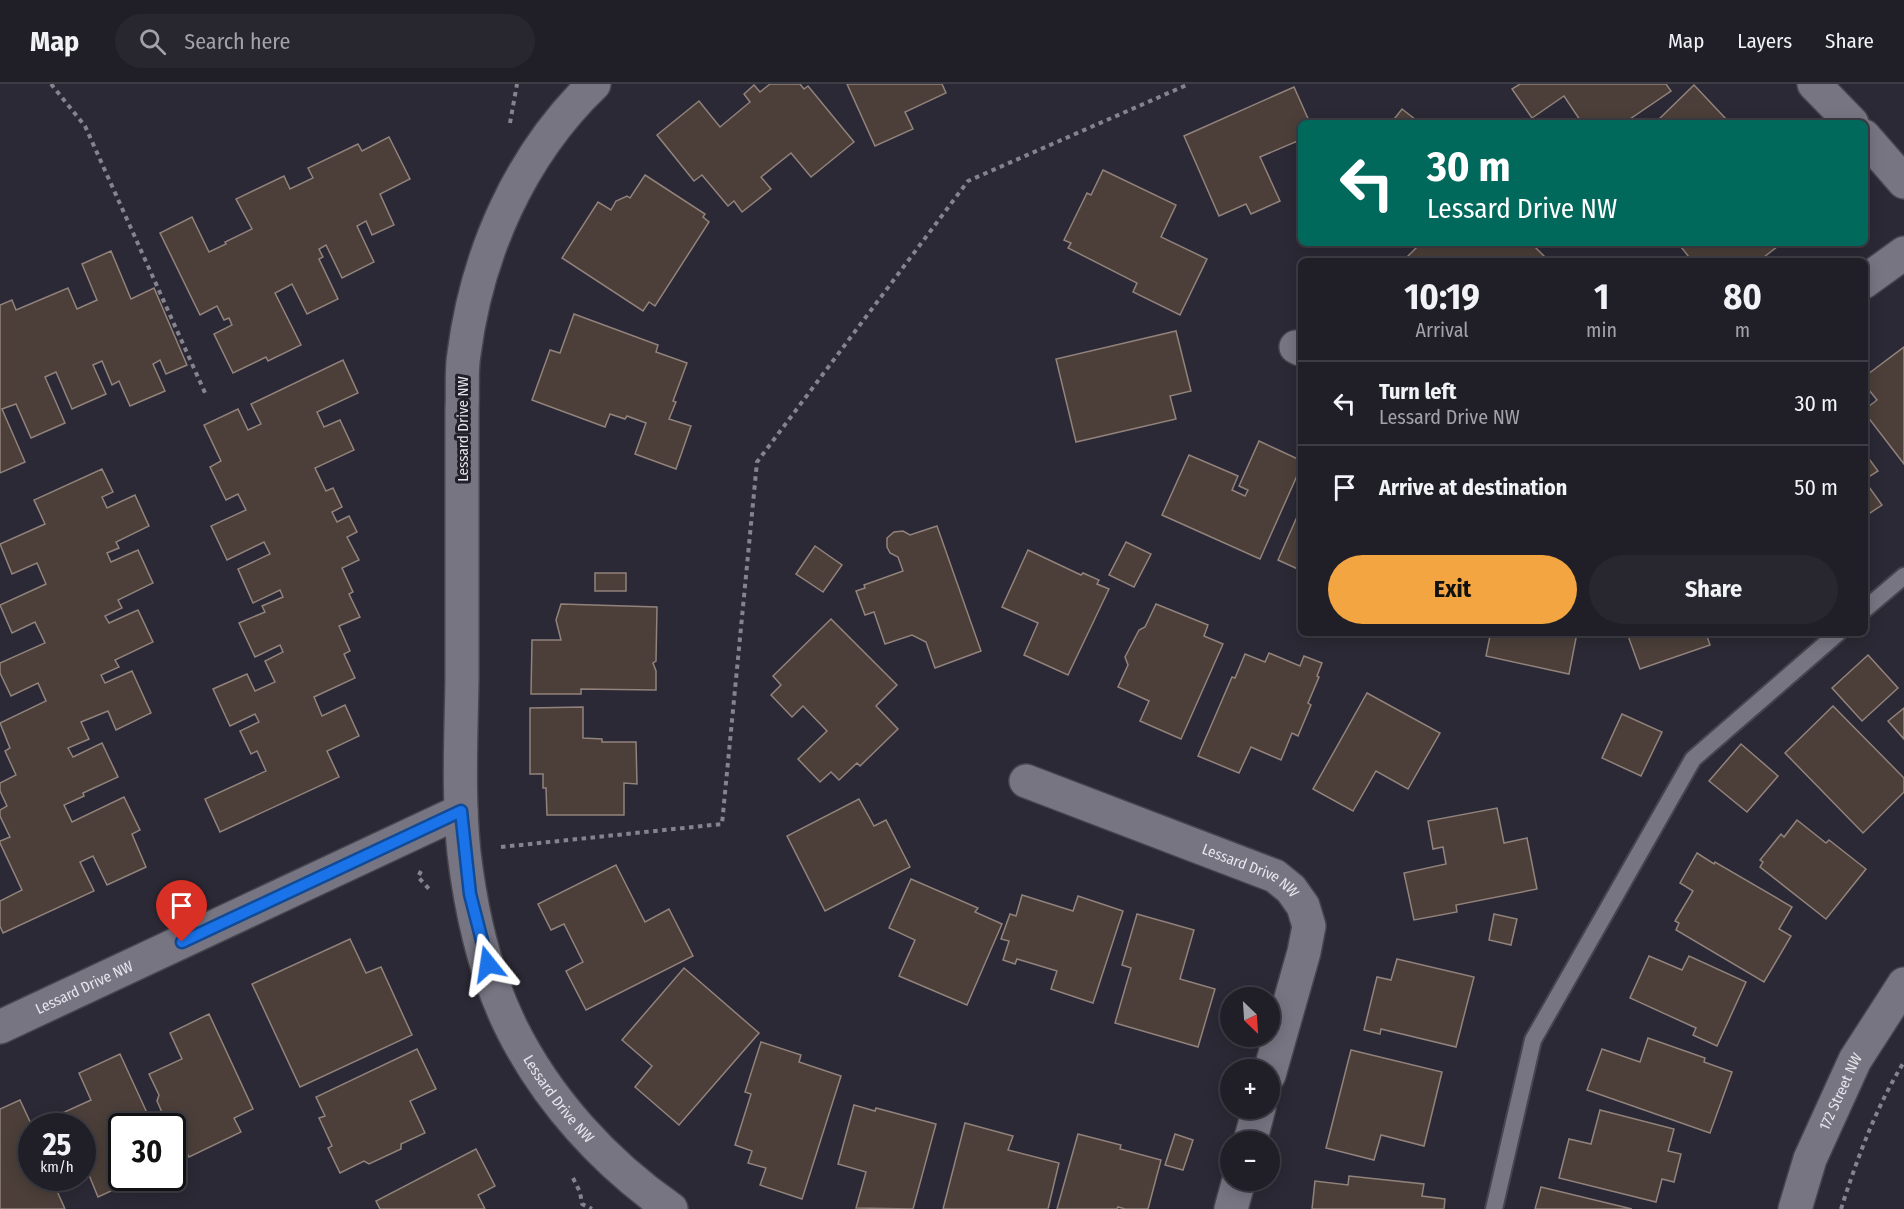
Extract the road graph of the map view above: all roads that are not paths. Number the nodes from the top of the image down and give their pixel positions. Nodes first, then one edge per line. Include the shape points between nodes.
1 (594, 84) edge
2 (1814, 84) edge
3 (1849, 120) edge
4 (1868, 141) edge
5 (1904, 182) edge
6 (1904, 253) edge
7 (1868, 279) edge
8 (1904, 576) edge
9 (1868, 607) edge
10 (1835, 636) edge
11 (1026, 781) dead end
12 (461, 811) junction
13 (1904, 984) edge
14 (0, 1027) edge
15 (1274, 1059) edge
16 (1236, 1191) edge
17 (651, 1204) edge
18 (1231, 1209) edge
19 (1494, 1209) edge
20 (1795, 1209) edge

1 - 12 street, Lessard Drive NW via 553,128 511,197 478,281 463,356
2 - 3 street
4 - 5 street
6 - 7 street
8 - 9 lane
10 - 19 lane via 1693,759 1533,1040
11 - 15 street, Lessard Drive NW via 1275,876 1291,889 1303,906 1309,926
12 - 14 street, Lessard Drive NW
12 - 17 street, Lessard Drive NW via 470,894 498,998 511,1028 561,1105
13 - 20 street, 172 Street NW via 1855,1060 1810,1159
16 - 18 street

